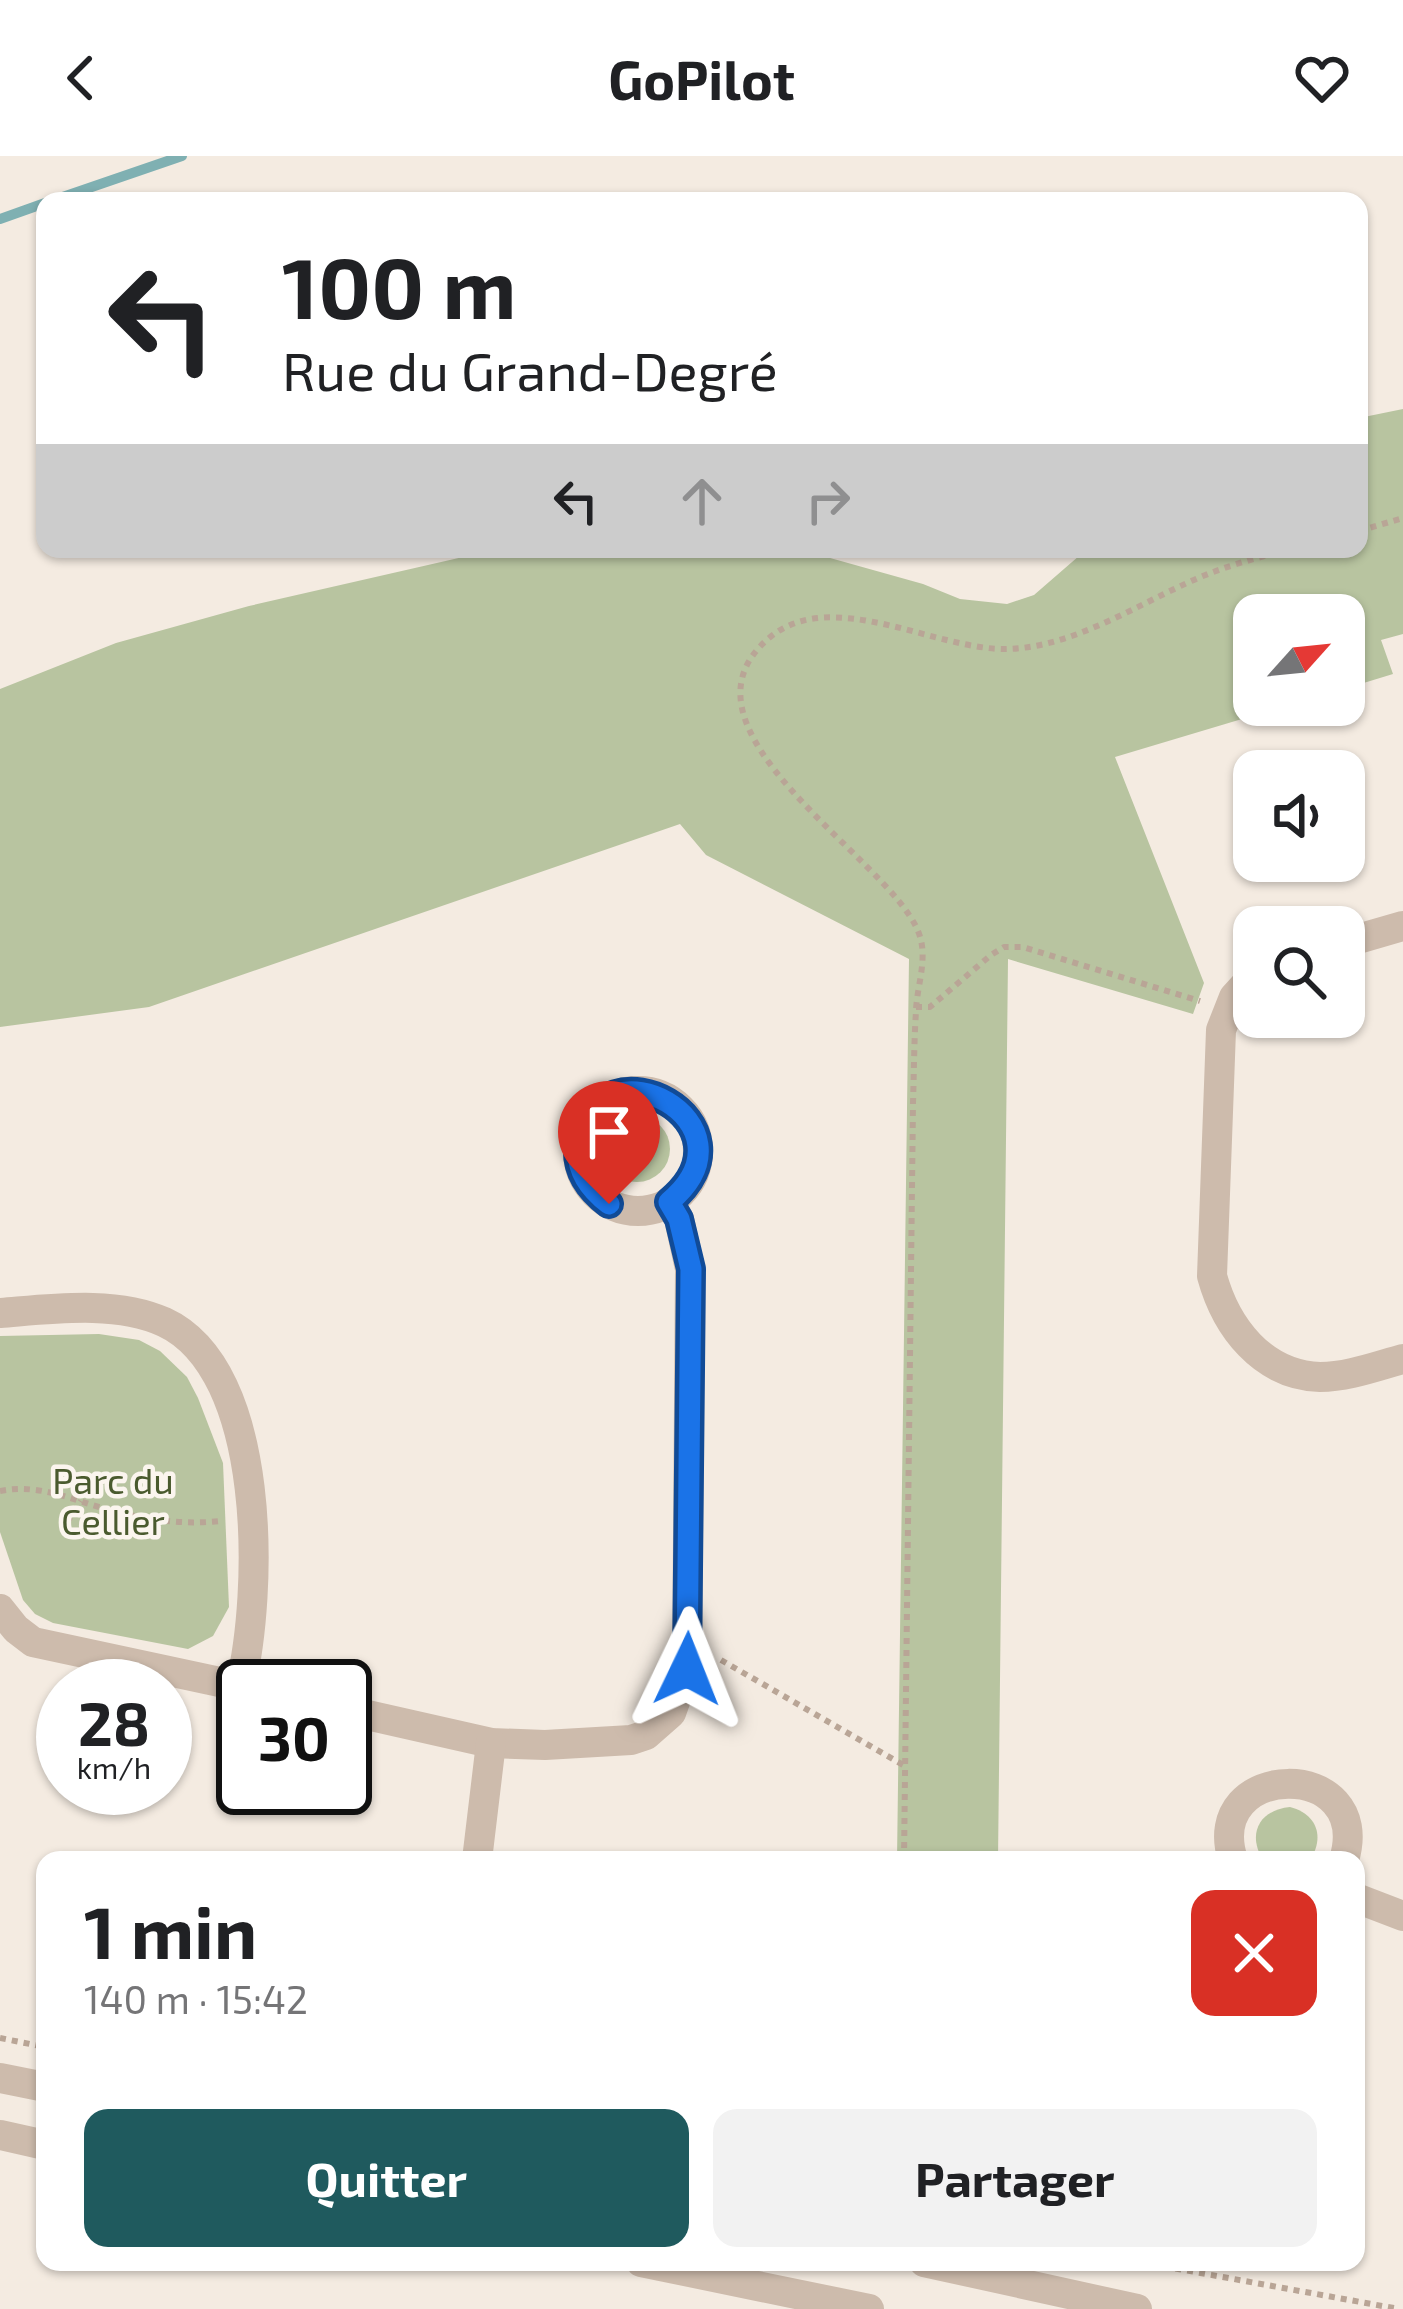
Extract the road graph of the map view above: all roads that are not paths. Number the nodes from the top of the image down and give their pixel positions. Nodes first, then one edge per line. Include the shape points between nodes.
1 (1403, 926) edge
2 (1365, 938) edge
3 (1233, 1000) edge
4 (669, 1202) dead end
5 (0, 1313) edge
6 (1403, 1359) edge
7 (0, 1609) edge
8 (248, 1659) edge
9 (216, 1681) edge
10 (372, 1716) edge
11 (491, 1742) junction
12 (478, 1851) edge
13 (1232, 1851) edge
14 (1346, 1851) edge
15 (1365, 1901) edge
16 (1403, 1916) edge
17 (0, 2078) edge
18 (36, 2085) edge
19 (0, 2135) edge
20 (36, 2142) edge
21 (685, 2271) edge
22 (961, 2271) edge
23 (1100, 2305) edge
24 (869, 2309) edge
25 (1137, 2309) edge

1 - 2 street
3 - 6 street via 1221,1030 1217,1296 1255,1352 1294,1372 1321,1377
4 - 11 street via 691,1269 684,1685 662,1723 631,1740
5 - 8 street via 147,1315 204,1355 245,1448 254,1600
7 - 9 street via 33,1642
10 - 11 street
11 - 12 street
13 - 14 street via 1236,1812 1265,1786 1285,1781 1323,1792 1338,1807
15 - 16 street
17 - 18 street
19 - 20 street
21 - 24 street
22 - 23 street
23 - 25 street

